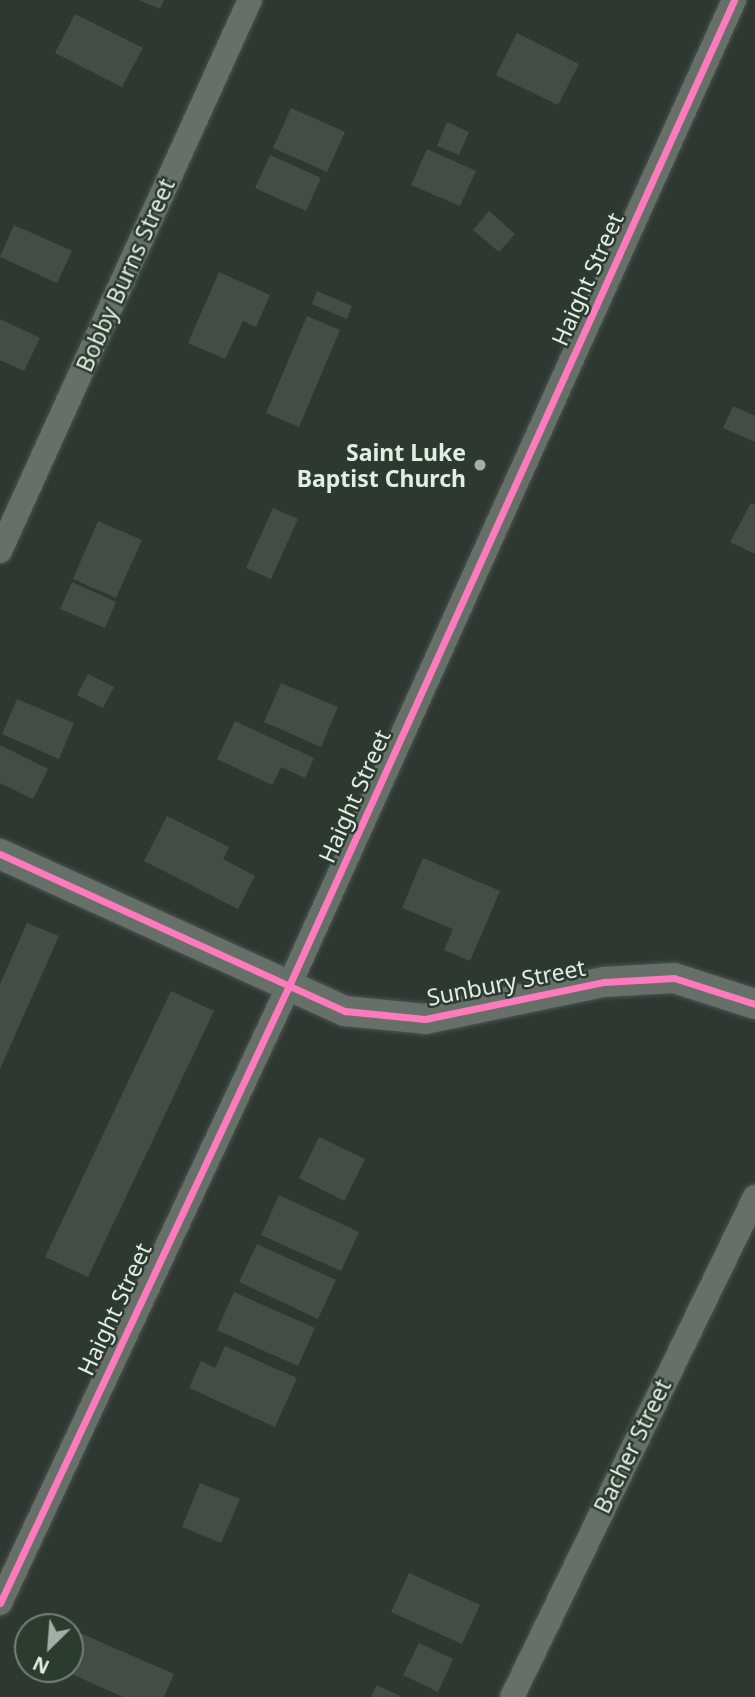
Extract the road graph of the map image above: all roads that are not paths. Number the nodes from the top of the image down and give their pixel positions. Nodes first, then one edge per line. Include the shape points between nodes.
1 (250, 0) edge
2 (734, 0) edge
3 (0, 551) edge
4 (0, 854) edge
5 (288, 988) junction
6 (755, 1004) edge
7 (755, 1197) edge
8 (0, 1603) edge
9 (512, 1697) edge

1 - 3 street, Bobby Burns Street
2 - 5 street, Haight Street
4 - 5 street, Sunbury Street
5 - 6 street, Sunbury Street via 345,1011 425,1019 618,981 674,978
5 - 8 street, Haight Street
7 - 9 street, Bacher Street

